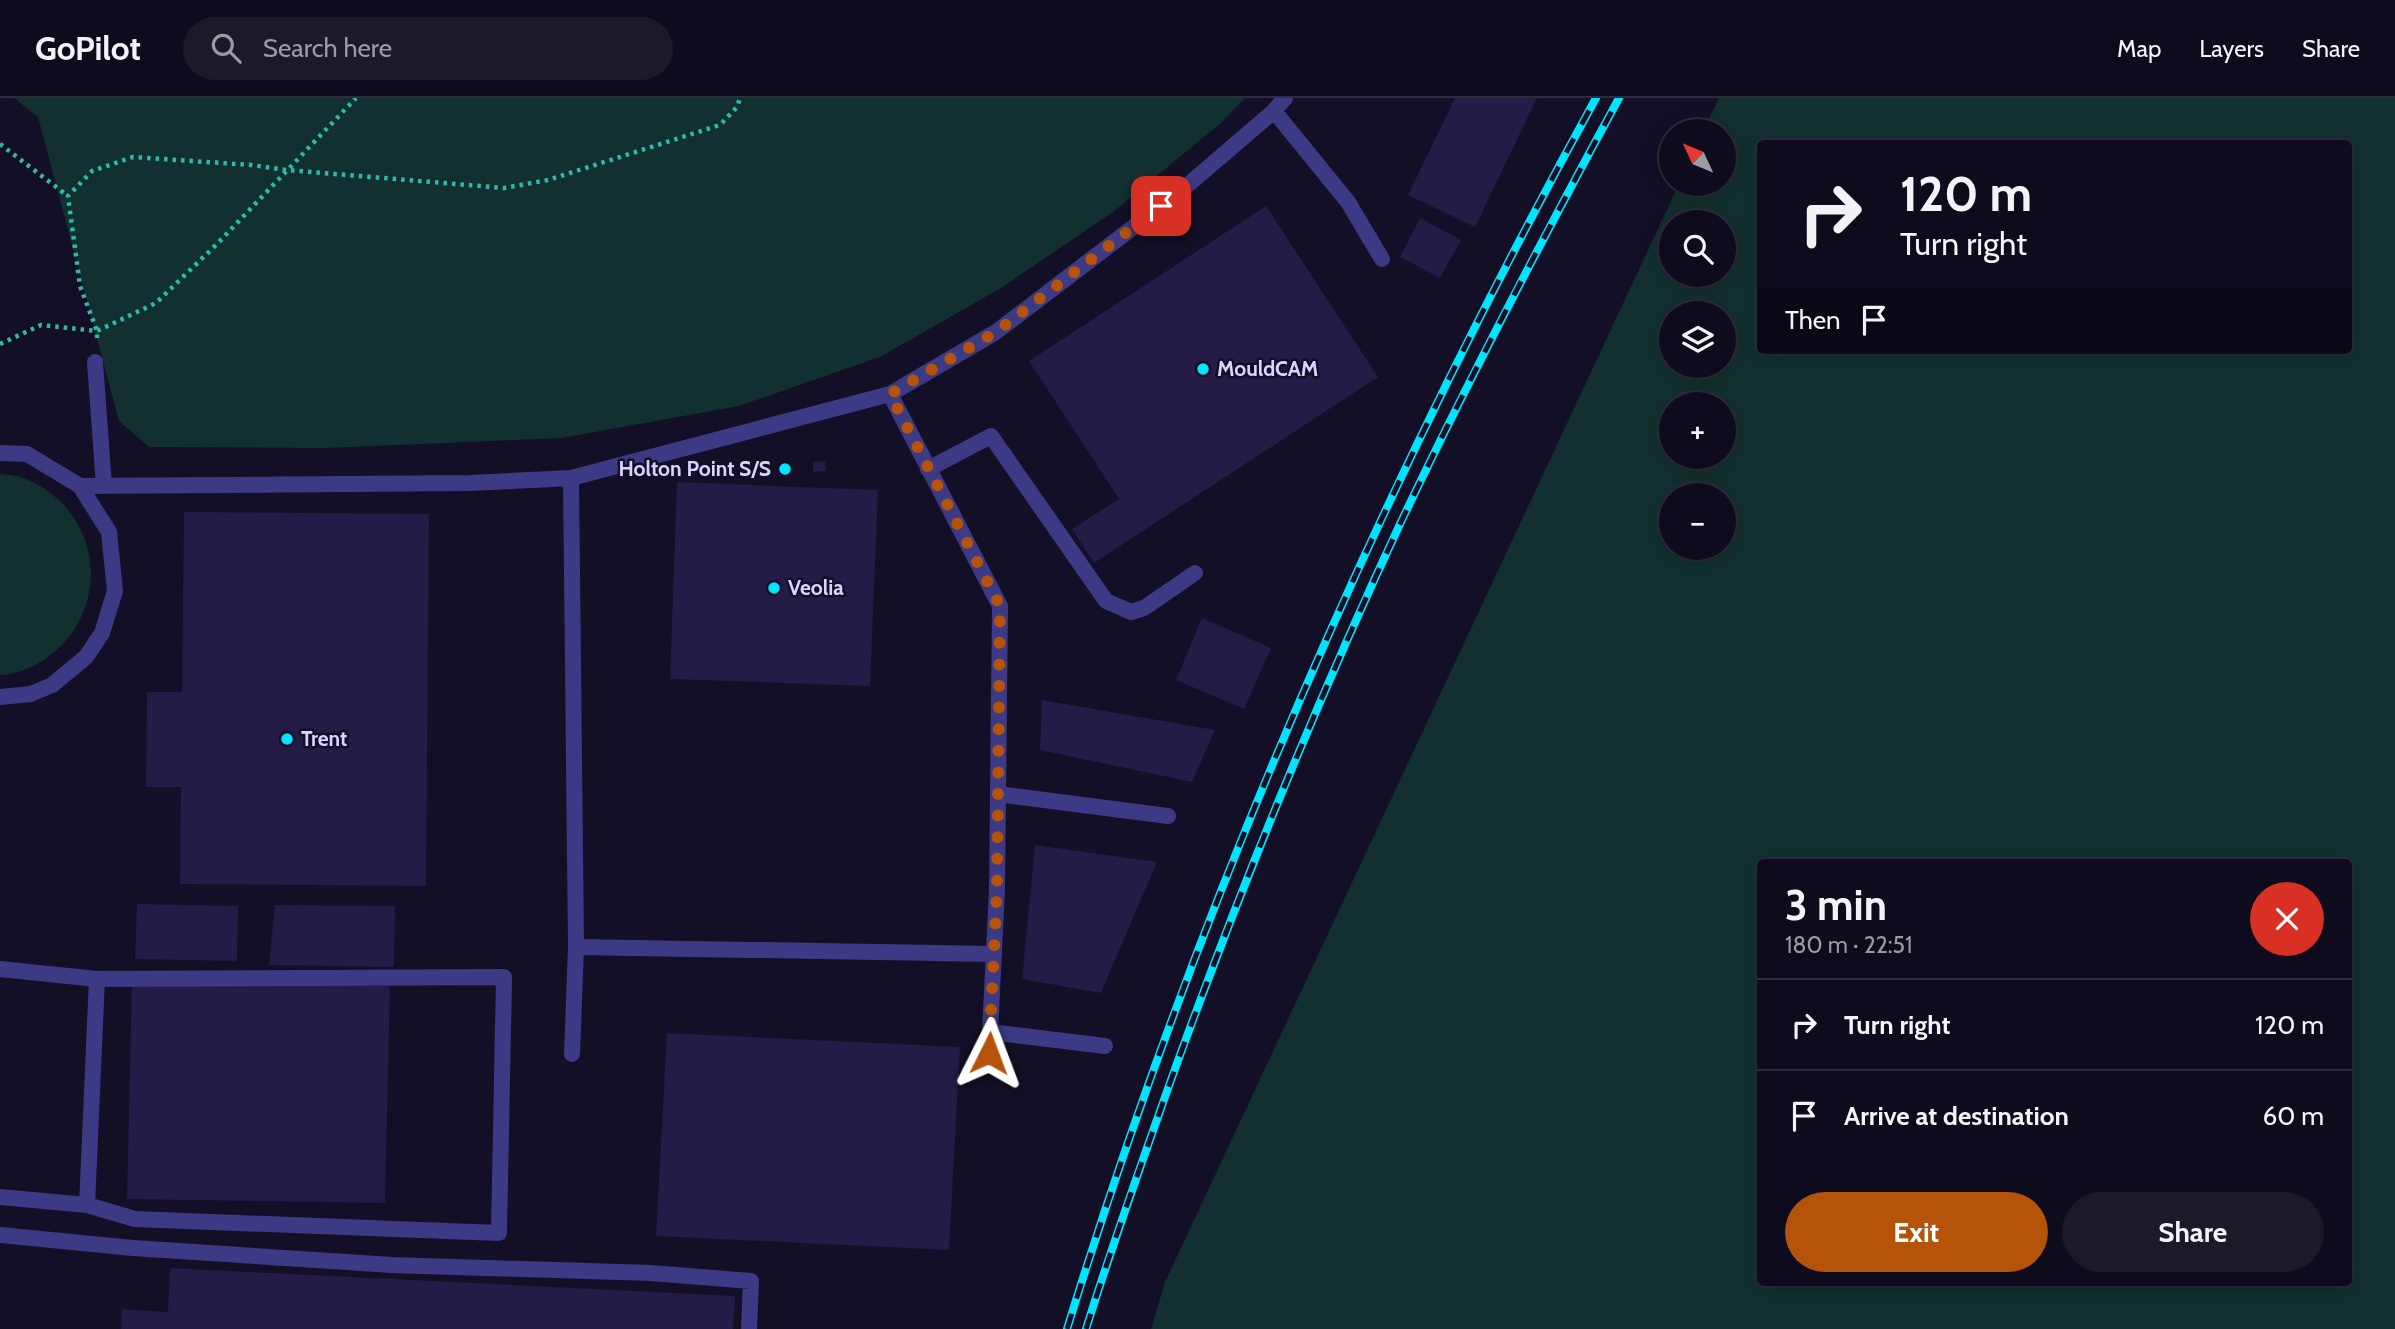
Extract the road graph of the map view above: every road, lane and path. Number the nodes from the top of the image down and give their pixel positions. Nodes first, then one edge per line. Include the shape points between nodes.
1 (356, 98) edge
2 (740, 98) edge
3 (1285, 98) edge
4 (1274, 111) junction
5 (0, 144) edge
6 (287, 170) junction
7 (68, 196) junction
8 (1381, 259) dead end
9 (97, 331) junction
10 (0, 345) edge
11 (96, 362) joint
12 (890, 394) junction
13 (0, 453) edge
14 (928, 469) junction
15 (571, 478) junction
16 (80, 486) junction
17 (104, 486) junction
18 (1195, 573) dead end
19 (0, 697) edge
20 (998, 794) junction
21 (1168, 816) dead end
22 (576, 947) junction
23 (994, 954) junction
24 (0, 969) edge
25 (97, 979) junction
26 (990, 1032) junction
27 (1105, 1046) dead end
28 (989, 1053) dead end
29 (572, 1054) dead end
30 (0, 1198) edge
31 (87, 1205) junction
32 (0, 1235) edge
33 (749, 1329) edge

1 - 6 path
2 - 6 path via 720,125 548,180 504,188
3 - 4 lane
4 - 8 lane via 1348,202
4 - 12 lane via 1182,190 996,332
5 - 7 path
6 - 7 path via 133,157 92,171
6 - 9 path via 156,303
7 - 9 path via 80,286
9 - 10 path via 41,325
9 - 11 path
11 - 17 lane
12 - 14 lane
12 - 15 lane
13 - 16 lane via 27,454
14 - 18 lane via 991,436 1105,601 1131,612
14 - 20 lane via 1000,606
15 - 17 lane via 470,484
15 - 22 lane
16 - 17 lane
16 - 19 lane via 109,532 115,591 102,632 86,657 52,685 31,694
20 - 21 lane
20 - 23 lane
22 - 23 lane
22 - 29 lane
23 - 26 lane
24 - 25 lane
25 - 31 lane
25 - 31 lane via 504,976 499,1233 135,1219
26 - 27 lane
26 - 28 lane
30 - 31 lane
32 - 33 lane via 392,1265 651,1273 751,1281

